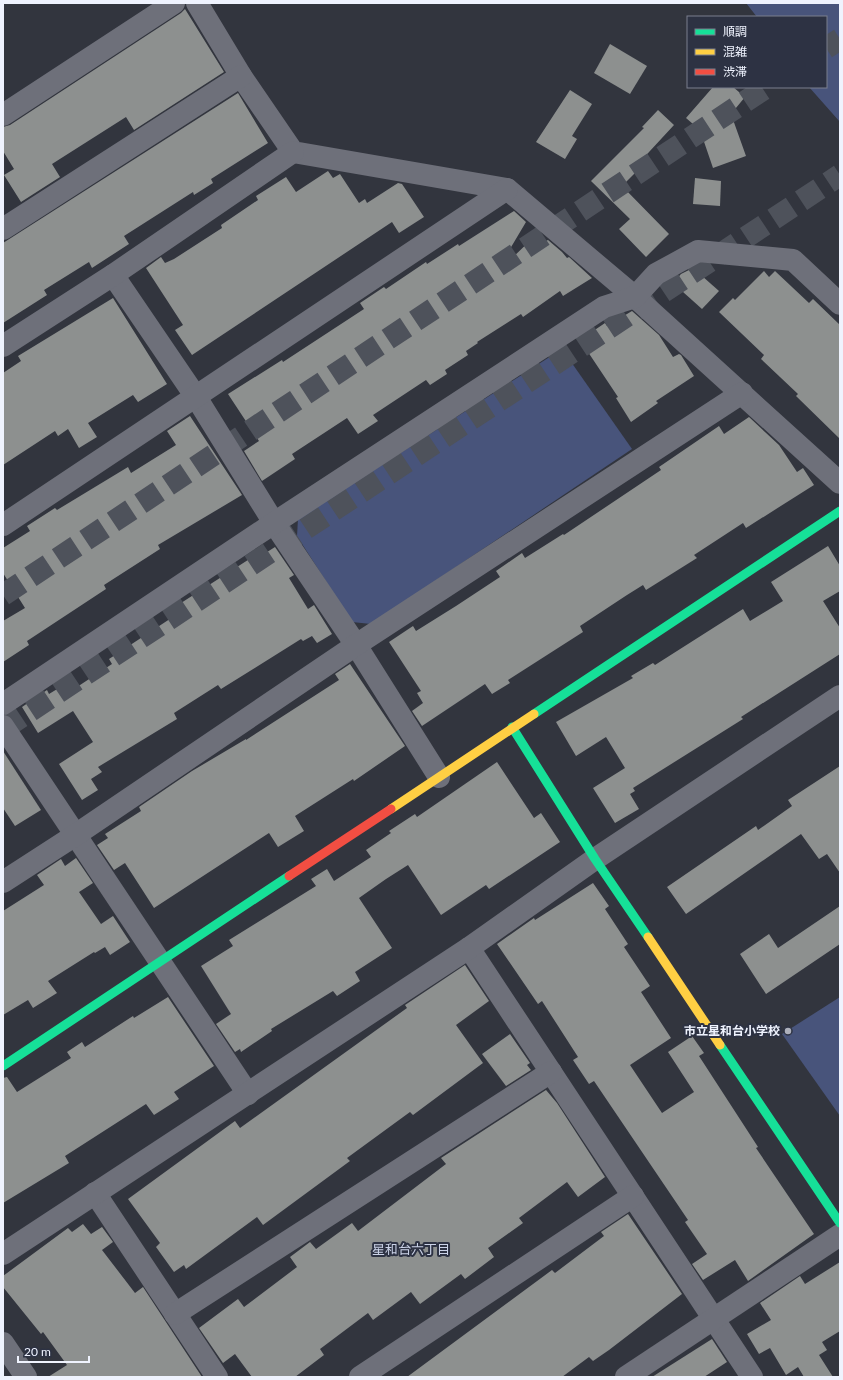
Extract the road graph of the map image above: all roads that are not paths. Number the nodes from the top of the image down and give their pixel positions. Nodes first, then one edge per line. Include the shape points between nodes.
1 (174, 3) edge
2 (198, 3) edge
3 (241, 76) junction
4 (3, 115) edge
5 (293, 152) junction
6 (507, 189) junction
7 (3, 229) edge
8 (113, 275) junction
9 (635, 297) junction
10 (840, 304) edge
11 (3, 346) edge
12 (742, 393) junction
13 (196, 397) junction
14 (840, 483) edge
15 (840, 511) edge
16 (274, 523) junction
17 (3, 525) edge
18 (356, 645) junction
19 (840, 696) edge
20 (3, 704) edge
21 (3, 726) edge
22 (512, 727) junction
23 (439, 777) junction
24 (74, 836) junction
25 (595, 859) junction
26 (3, 882) edge
27 (469, 948) junction
28 (160, 961) junction
29 (3, 1066) edge
30 (551, 1072) junction
31 (248, 1094) junction
32 (95, 1193) junction
33 (633, 1196) junction
34 (840, 1223) edge
35 (840, 1235) edge
36 (3, 1254) edge
37 (175, 1314) junction
38 (713, 1318) junction
39 (3, 1343) edge
40 (26, 1377) edge
41 (217, 1377) edge
42 (360, 1377) edge
43 (626, 1377) edge
44 (752, 1377) edge

1 - 4 street
2 - 3 street
3 - 5 street
3 - 7 street
5 - 6 street
5 - 8 street
6 - 9 street
6 - 13 street
8 - 11 street
8 - 13 street
9 - 10 street via 656,274 698,251 793,260
9 - 12 street
9 - 16 street via 604,308
12 - 14 street
12 - 18 street
13 - 16 street
13 - 17 street
15 - 22 street
16 - 18 street
16 - 20 street
18 - 23 street
18 - 24 street
19 - 25 street
21 - 24 street
22 - 23 street
22 - 25 street
23 - 28 street
24 - 26 street
24 - 28 street
25 - 27 street
25 - 34 street
27 - 30 street
27 - 31 street
28 - 29 street
28 - 31 street
30 - 33 street
30 - 37 street
31 - 32 street
32 - 36 street
32 - 37 street
33 - 38 street
33 - 42 street
35 - 38 street
37 - 41 street
38 - 43 street
38 - 44 street
39 - 40 street

